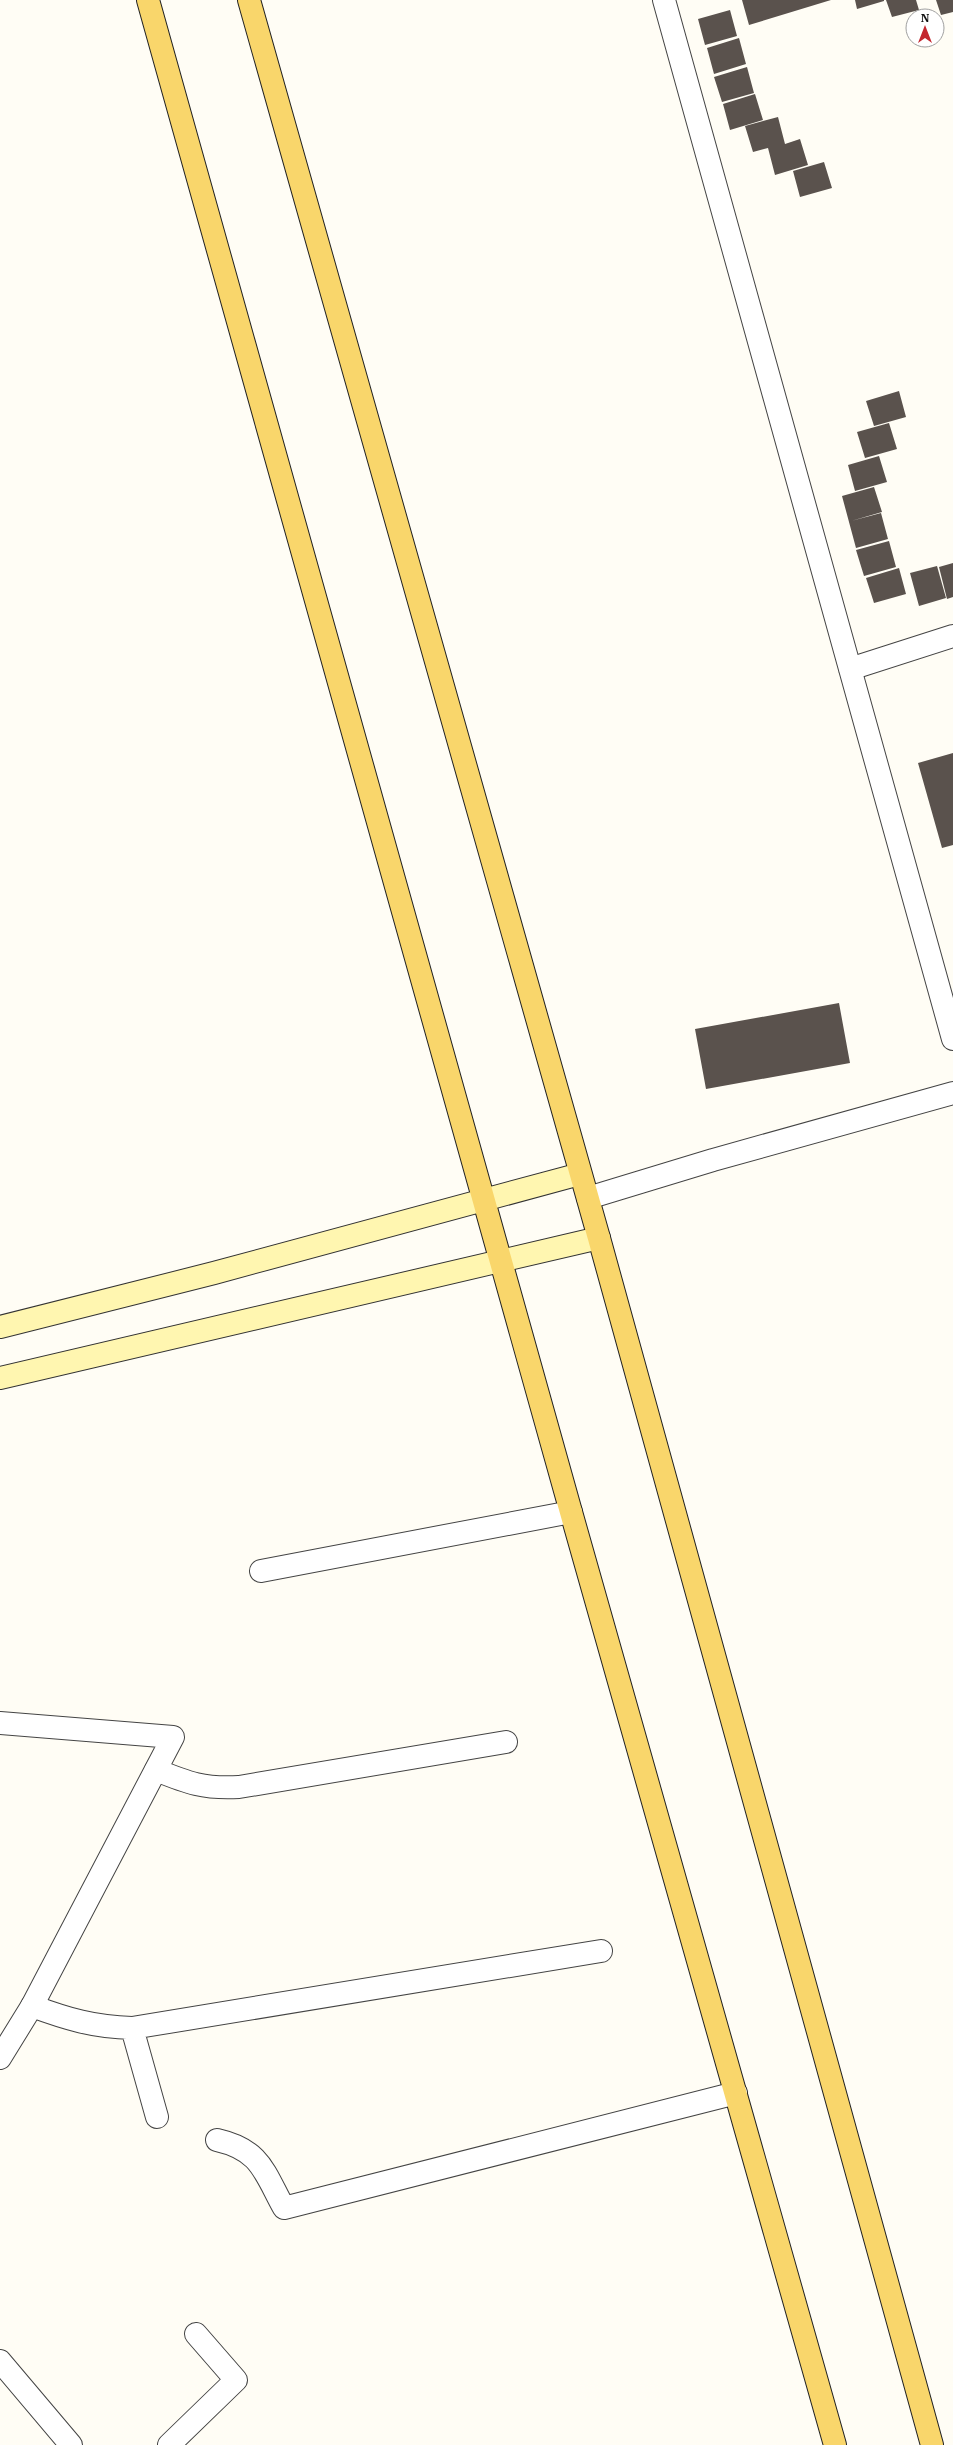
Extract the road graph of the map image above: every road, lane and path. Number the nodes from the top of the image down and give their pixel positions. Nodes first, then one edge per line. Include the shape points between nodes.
1 (148, 0) edge
2 (250, 0) edge
3 (664, 0) edge
4 (953, 636) edge
5 (850, 668) junction
6 (953, 1039) edge
7 (953, 1093) edge
8 (580, 1174) junction
9 (588, 1198) junction
10 (485, 1200) junction
11 (599, 1238) junction
12 (502, 1261) junction
13 (0, 1327) edge
14 (0, 1378) edge
15 (571, 1512) junction
16 (261, 1571) dead end
17 (0, 1723) edge
18 (506, 1742) dead end
19 (156, 1770) junction
20 (601, 1951) dead end
21 (32, 2006) junction
22 (132, 2028) junction
23 (0, 2058) edge
24 (736, 2093) junction
25 (157, 2117) dead end
26 (217, 2140) dead end
27 (196, 2334) dead end
28 (0, 2361) edge
29 (71, 2445) edge
30 (169, 2445) edge
31 (835, 2445) edge
32 (932, 2445) edge

1 - 10 main road
2 - 8 main road
3 - 5 street
4 - 5 street
5 - 6 street
7 - 9 street
8 - 9 main road
8 - 10 main road
9 - 11 main road
10 - 12 main road
10 - 13 main road
11 - 12 main road
11 - 32 main road
12 - 14 main road
12 - 15 main road
15 - 16 street
15 - 24 main road
17 - 19 street via 173,1737
18 - 19 street via 239,1787 216,1788 194,1785
19 - 21 street
20 - 22 street
21 - 22 street via 77,2022
21 - 23 street
22 - 25 street
24 - 26 street via 284,2208 257,2159 236,2144
24 - 31 main road
27 - 30 street via 236,2380
28 - 29 street

